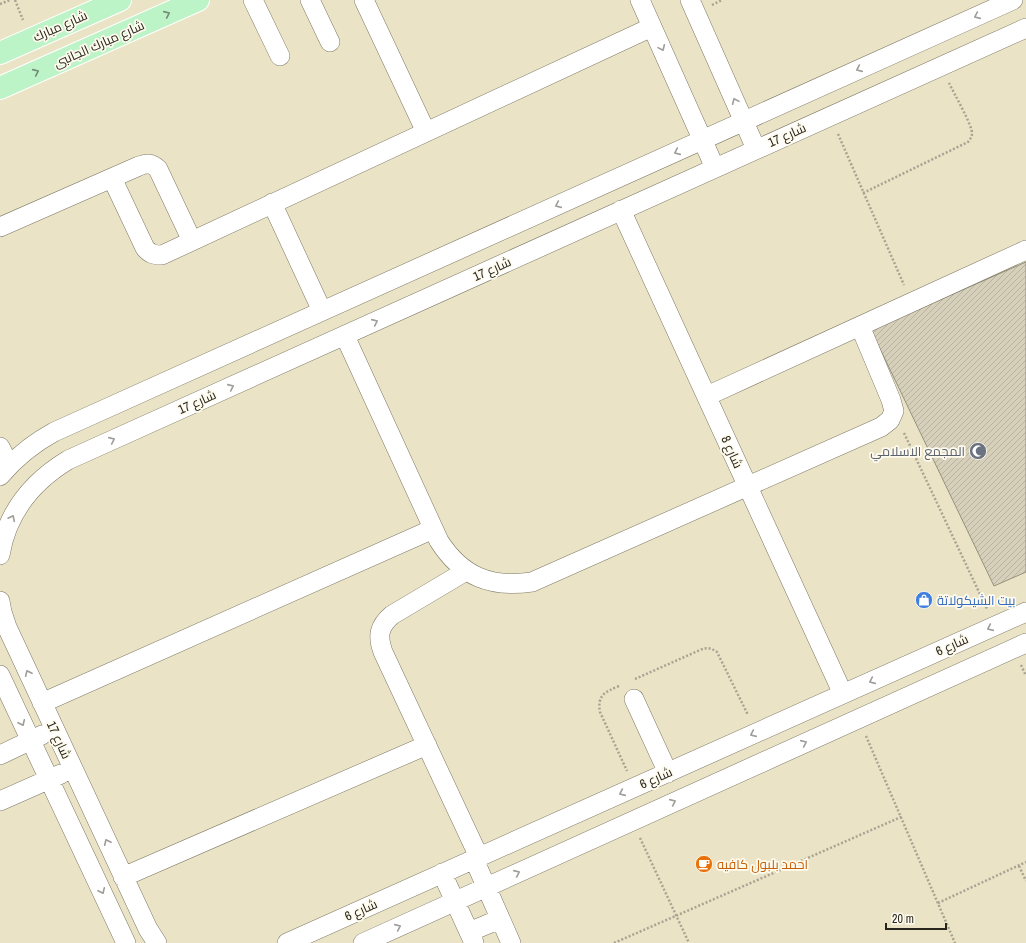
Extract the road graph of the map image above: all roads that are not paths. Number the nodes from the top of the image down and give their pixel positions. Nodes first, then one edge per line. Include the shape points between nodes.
1 (120, 0) edge
2 (198, 0) edge
3 (254, 0) edge
4 (310, 0) edge
5 (364, 0) edge
6 (640, 0) edge
7 (690, 0) edge
8 (1013, 0) edge
9 (652, 27) junction
10 (56, 28) junction
11 (1026, 28) edge
12 (330, 42) dead end
13 (0, 53) edge
14 (280, 56) dead end
15 (69, 58) junction
16 (0, 88) edge
17 (744, 121) junction
18 (426, 132) junction
19 (702, 140) junction
20 (756, 149) junction
21 (715, 168) junction
22 (112, 178) junction
23 (272, 203) junction
24 (621, 210) junction
25 (0, 227) edge
26 (192, 241) junction
27 (1026, 250) edge
28 (322, 311) junction
29 (860, 326) junction
30 (344, 336) junction
31 (707, 396) junction
32 (0, 447) edge
33 (4, 471) edge
34 (747, 486) junction
35 (434, 529) junction
36 (0, 555) edge
37 (466, 571) junction
38 (0, 601) edge
39 (1026, 612) edge
40 (1026, 643) edge
41 (935, 652) junction
42 (0, 674) edge
43 (948, 678) junction
44 (843, 694) junction
45 (634, 699) dead end
46 (42, 703) junction
47 (54, 729) junction
48 (31, 740) junction
49 (427, 745) junction
50 (0, 755) edge
51 (72, 769) junction
52 (668, 772) junction
53 (49, 779) junction
54 (0, 801) edge
55 (477, 858) junction
56 (442, 873) junction
57 (123, 877) junction
58 (487, 887) junction
59 (455, 901) junction
60 (500, 919) junction
61 (471, 938) edge
62 (126, 943) edge
63 (157, 943) edge
64 (287, 943) edge
65 (363, 943) edge
66 (511, 943) edge

1 - 10 main road, شارع مبارك
15 -> 2 main road, شارع مبارك الجانبى
3 - 14 street
4 - 12 street
5 - 18 street
6 - 9 street
17 -> 7 street
8 -> 17 street
9 - 18 street
9 -> 19 street
10 - 13 main road, شارع مبارك
10 - 15 main road
11 - 20 street, شارع 17
16 -> 15 main road, شارع مبارك الجانبى
17 - 19 street
17 - 20 street
18 - 23 street
19 - 21 street
19 -> 28 street
20 - 21 street, شارع 17
21 - 24 street, شارع 17
22 - 25 street
22 - 26 street via 144,164 150,164 158,169
22 - 26 street via 148,252 162,255
23 - 26 street
23 - 28 street
30 -> 24 street, شارع 17
24 - 31 street, شارع 8
27 - 29 street
28 - 33 street via 54,432 38,441
29 - 31 street
29 - 34 street via 891,400 894,411 890,420 881,427
30 - 35 street
36 -> 30 street, شارع 17 via 6,532 20,503 34,486 68,460
31 - 34 street, شارع 8
32 - 33 street
34 - 37 street via 532,582 505,584 485,580
34 - 44 street, شارع 8
35 - 37 street via 446,553
35 - 46 street
37 - 49 street via 392,615 386,620 380,636 383,652
46 -> 38 street, شارع 17 via 7,627
39 -> 41 street, شارع 6
40 - 43 street
41 - 43 street
41 -> 44 street, شارع 6
42 -> 48 street, شارع 17
58 -> 43 street
44 -> 52 street, شارع 6
45 - 52 street
46 - 47 street, شارع 17
47 - 48 street
47 - 51 street, شارع 17
48 - 50 street
48 - 53 street, شارع 17
49 - 55 street
49 - 57 street
51 - 53 street
57 -> 51 street, شارع 17
52 -> 55 street, شارع 6
53 - 54 street
53 -> 62 street, شارع 17
55 - 56 street, شارع 6
55 - 58 street
56 - 59 street
56 - 64 street, شارع 6
57 - 63 street
58 - 59 street
58 - 60 street
59 - 61 street
65 -> 59 street
60 - 61 street
60 - 66 street

